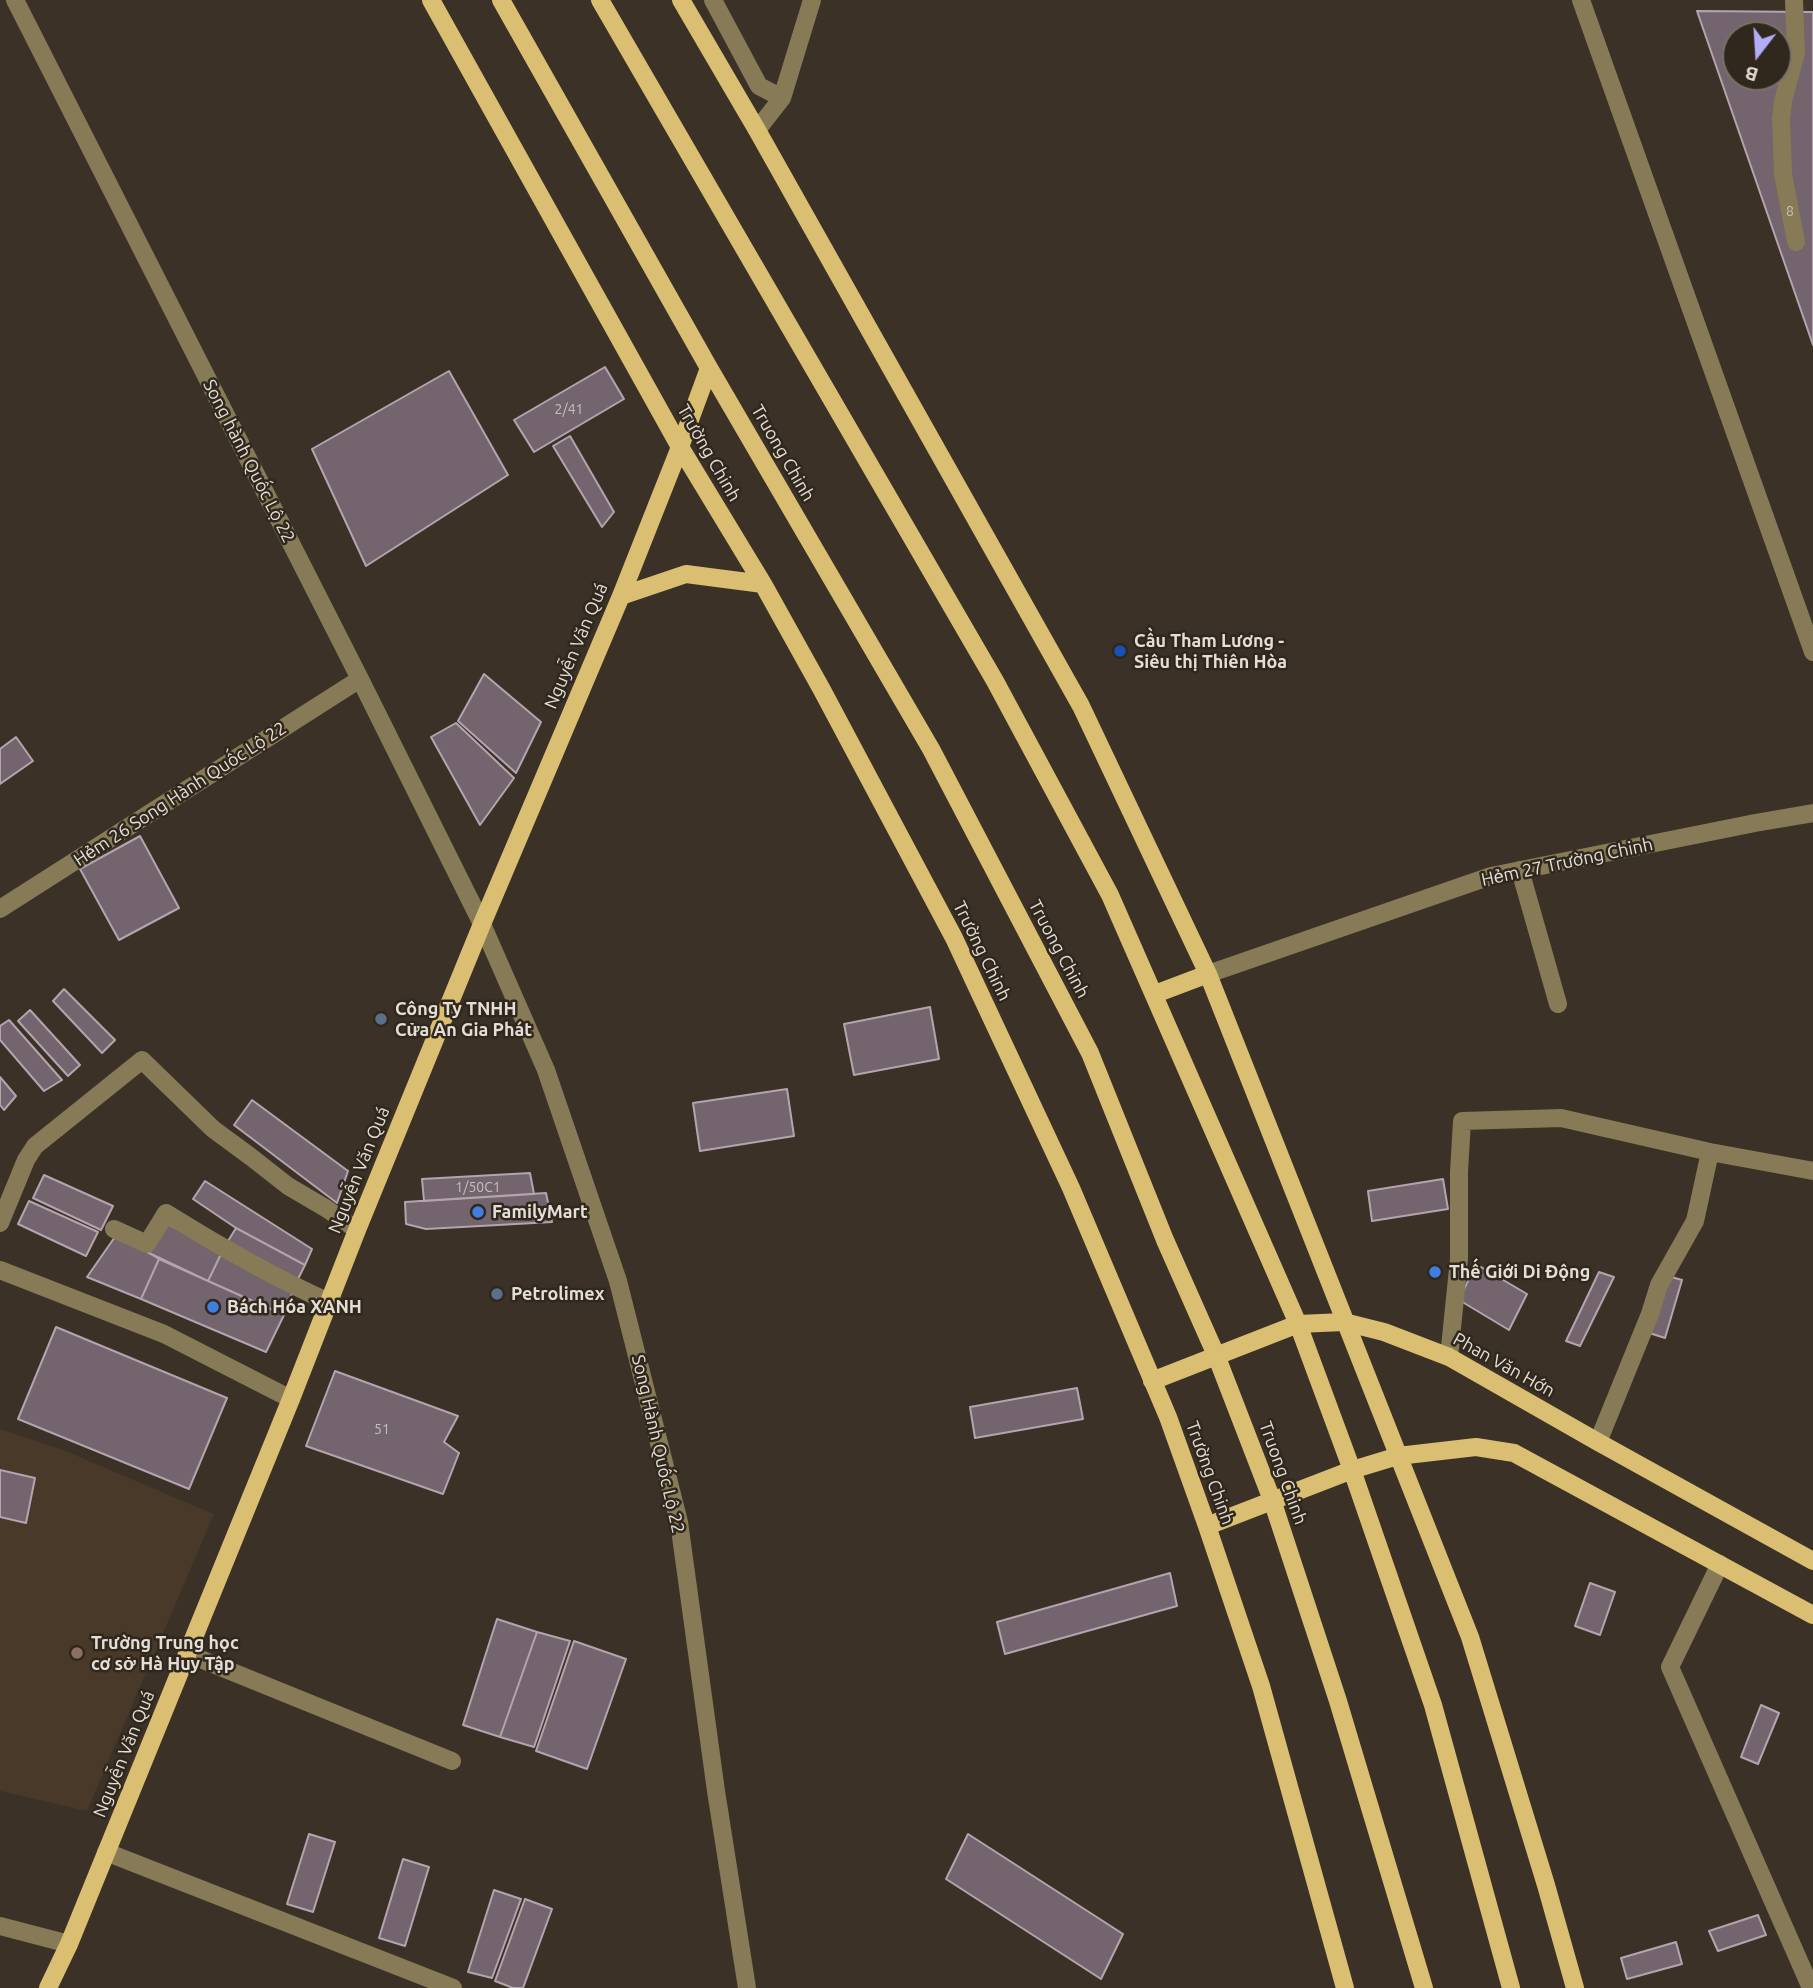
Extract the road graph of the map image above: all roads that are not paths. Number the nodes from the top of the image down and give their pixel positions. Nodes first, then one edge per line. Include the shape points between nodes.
1 (15, 0) edge
2 (431, 0) edge
3 (501, 0) edge
4 (600, 0) edge
5 (681, 0) edge
6 (713, 0) edge
7 (812, 0) edge
8 (1581, 0) edge
9 (1794, 0) edge
10 (782, 98) junction
11 (757, 130) junction
12 (1796, 242) dead end
13 (709, 368) junction
14 (680, 447) junction
15 (763, 584) junction
16 (621, 596) junction
17 (1813, 652) edge
18 (360, 679) junction
19 (1813, 813) edge
20 (1520, 870) junction
21 (0, 909) edge
22 (482, 923) junction
23 (1208, 974) junction
24 (1154, 994) junction
25 (1558, 1004) dead end
26 (1710, 1152) junction
27 (1813, 1171) edge
28 (0, 1223) edge
29 (114, 1229) dead end
30 (357, 1230) junction
31 (0, 1270) edge
32 (329, 1302) junction
33 (1344, 1322) junction
34 (1298, 1324) junction
35 (1216, 1355) junction
36 (1449, 1357) junction
37 (1152, 1381) junction
38 (291, 1399) junction
39 (1598, 1442) junction
40 (1398, 1457) junction
41 (1353, 1470) junction
42 (1272, 1500) junction
43 (1207, 1526) junction
44 (1813, 1561) edge
45 (1720, 1564) junction
46 (1813, 1615) edge
47 (188, 1654) junction
48 (452, 1761) dead end
49 (106, 1852) junction
50 (0, 1926) edge
51 (69, 1944) junction
52 (48, 1988) edge
53 (453, 1988) edge
54 (747, 1988) edge
55 (1345, 1988) edge
56 (1424, 1988) edge
57 (1511, 1988) edge
58 (1575, 1988) edge
59 (1811, 1988) edge

1 - 18 street, Song hành Quốc Lộ 22
2 - 14 main road, Trường Chinh
3 - 13 main road, Truong Chinh
4 - 24 main road via 995,681 1110,895
5 - 11 main road
6 - 10 street via 759,86
7 - 10 street
8 - 17 street
9 - 12 street via 1796,53 1781,119 1783,174
10 - 11 street
11 - 23 main road via 1081,706
13 - 14 main road, Nguyễn Văn Quá
13 - 35 main road, Truong Chinh via 931,749 1090,1053
14 - 15 main road, Trường Chinh
14 - 16 main road, Nguyễn Văn Quá
15 - 16 main road via 686,574
15 - 37 main road, Trường Chinh via 954,938 1071,1188
16 - 22 main road, Nguyễn Văn Quá
18 - 21 street, Hẻm 26 Song Hành Quốc Lộ 22
18 - 22 street, Song hành Quốc Lộ 22
19 - 20 street, Hẻm 27 Trường Chinh
20 - 23 street, Hẻm 27 Trường Chinh
20 - 25 street
22 - 30 main road, Nguyễn Văn Quá
22 - 54 street, Song Hành Quốc Lộ 22 via 546,1070 618,1281 679,1522
23 - 24 main road
23 - 33 main road
24 - 34 main road
26 - 27 street
26 - 36 street via 1561,1118 1462,1121 1459,1259
26 - 39 street via 1695,1221 1659,1285
28 - 30 street via 35,1146 142,1060 213,1129 288,1186
29 - 32 street via 147,1244 166,1213 235,1255
30 - 32 main road, Nguyễn Văn Quá
31 - 38 street via 164,1334
32 - 38 main road, Nguyễn Văn Quá
33 - 34 main road, Phan Văn Hớn
33 - 36 main road, Phan Văn Hớn
33 - 40 main road
34 - 35 main road, Phan Văn Hớn
34 - 41 main road
35 - 37 main road, Phan Văn Hớn
35 - 42 main road, Truong Chinh
36 - 39 main road, Phan Văn Hớn
37 - 43 main road, Trường Chinh
38 - 47 main road, Nguyễn Văn Quá
39 - 44 main road, Phan Văn Hớn
40 - 41 main road
40 - 45 main road via 1476,1447 1514,1453
40 - 58 main road via 1470,1637
41 - 42 main road
41 - 57 main road via 1433,1705
42 - 43 main road
42 - 56 main road, Truong Chinh
43 - 55 main road, Trường Chinh via 1261,1686
45 - 46 main road
45 - 59 street via 1670,1667
47 - 48 street
47 - 49 main road, Nguyễn Văn Quá
49 - 51 main road, Nguyễn Văn Quá
49 - 53 street
50 - 51 street
51 - 52 main road, Nguyễn Văn Quá

